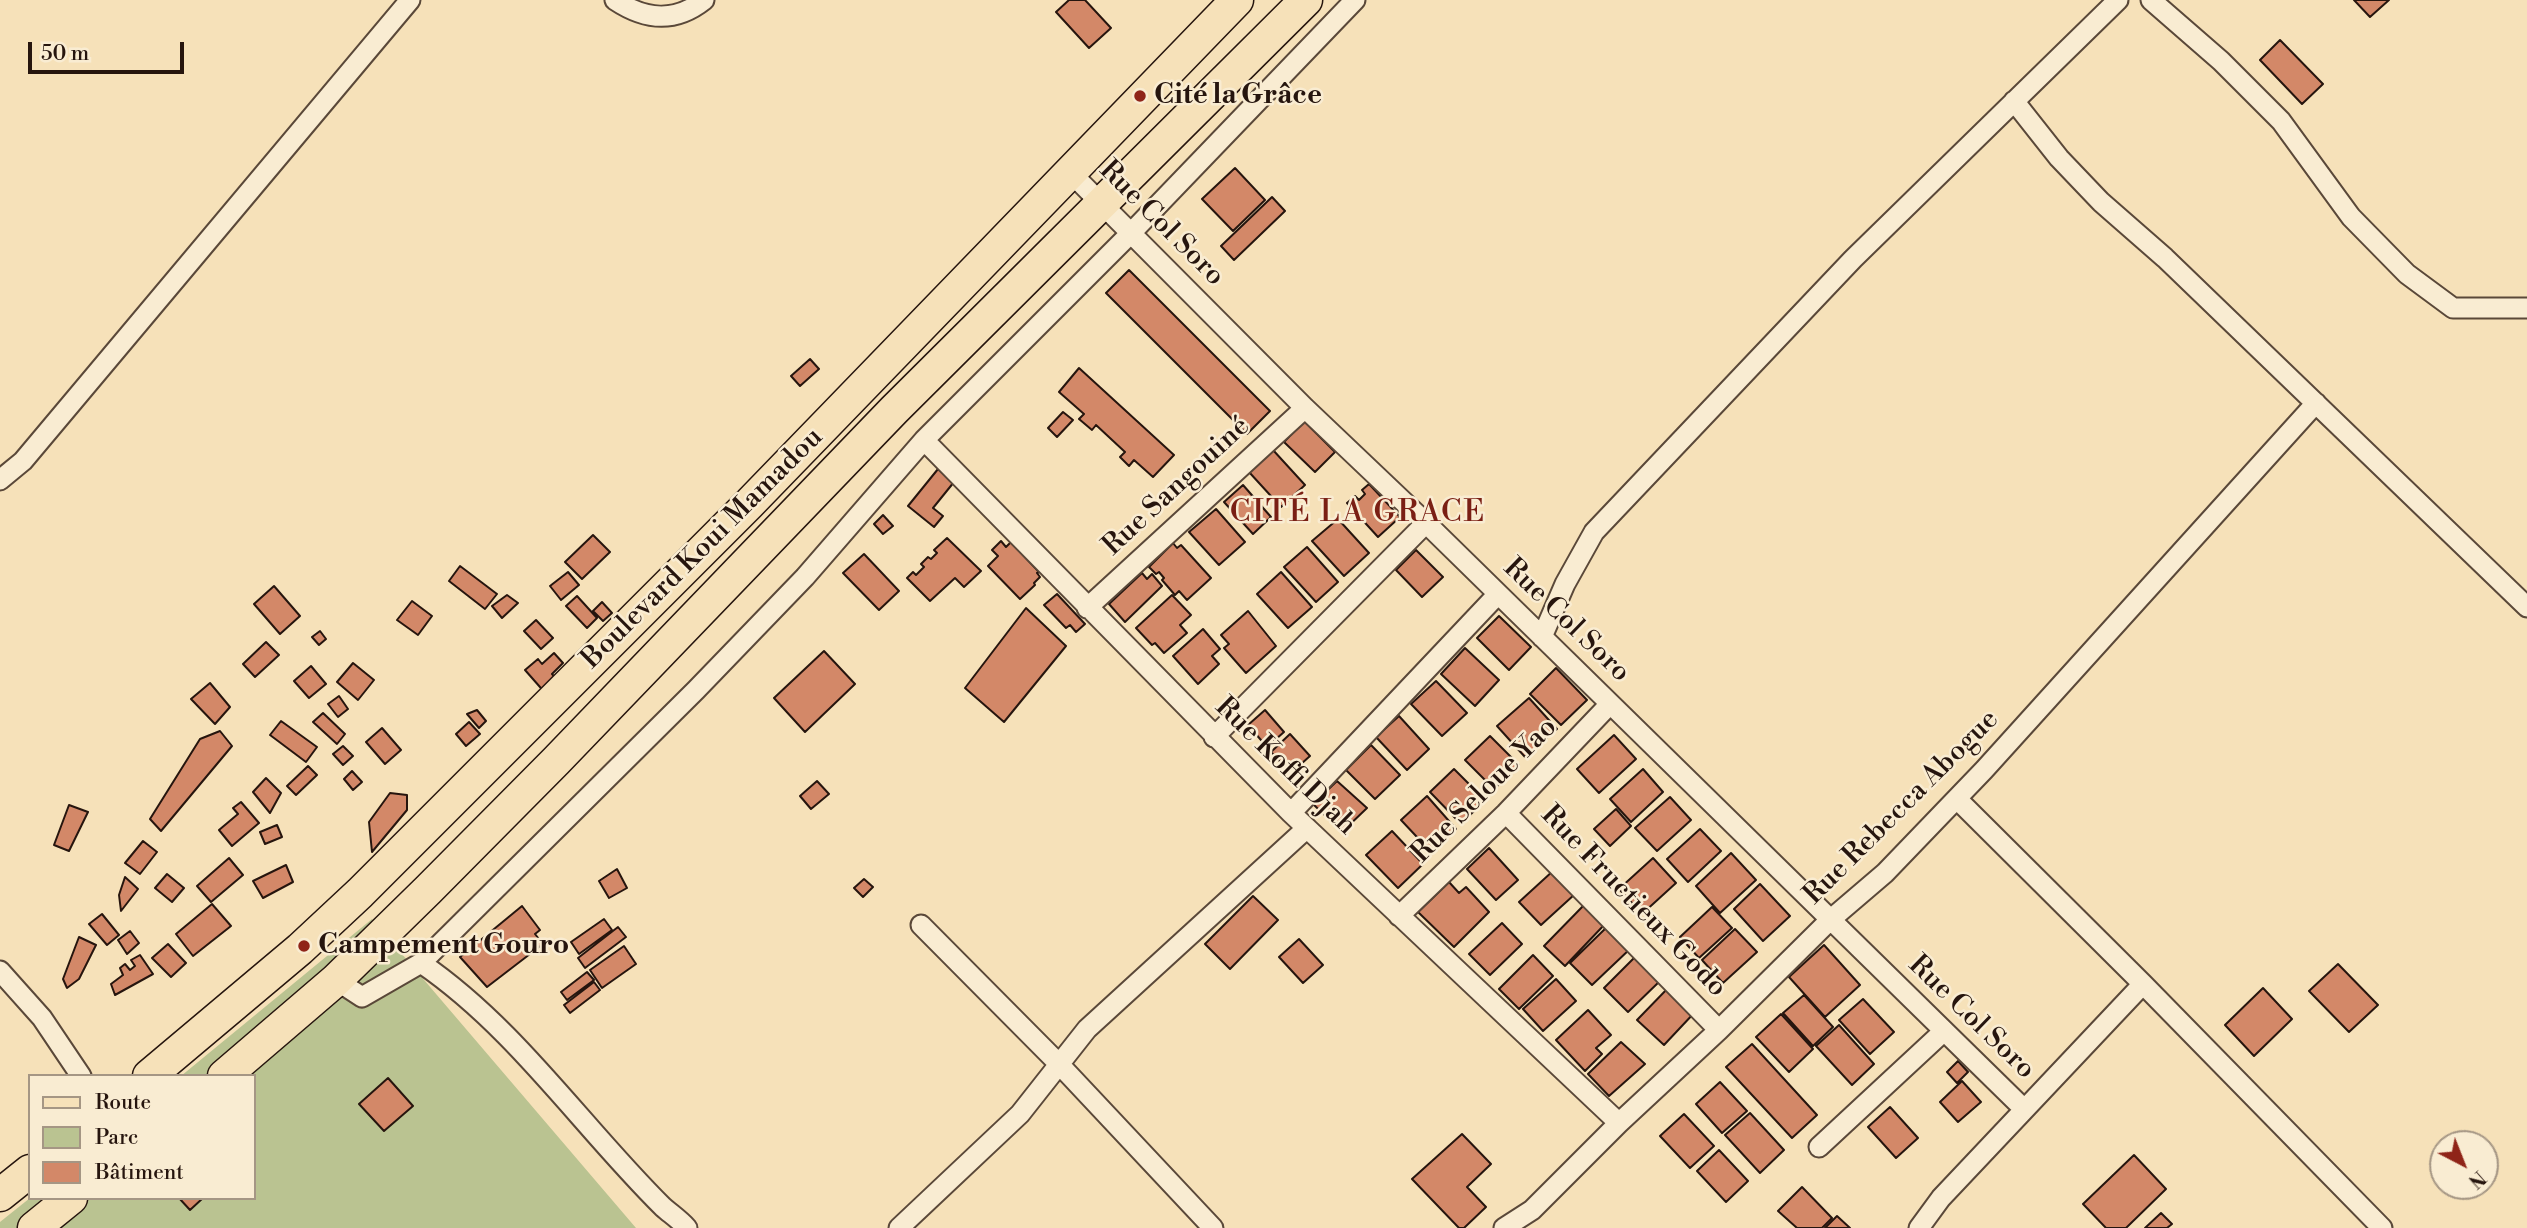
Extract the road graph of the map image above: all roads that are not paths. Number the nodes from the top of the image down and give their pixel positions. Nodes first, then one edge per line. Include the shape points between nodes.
1 (410, 0) edge
2 (615, 0) edge
3 (704, 0) edge
4 (1237, 0) edge
5 (1306, 0) edge
6 (1355, 0) edge
7 (2118, 0) edge
8 (2151, 0) edge
9 (2014, 101) junction
10 (1070, 172) junction
11 (1102, 204) junction
12 (1131, 233) junction
13 (2527, 308) edge
14 (2316, 403) junction
15 (1304, 408) junction
16 (924, 440) junction
17 (0, 480) edge
18 (1426, 523) junction
19 (1498, 594) junction
20 (2527, 607) edge
21 (1087, 608) junction
22 (1542, 637) junction
23 (1610, 704) junction
24 (1214, 737) junction
25 (1957, 799) junction
26 (1291, 813) junction
27 (1506, 813) junction
28 (1307, 828) junction
29 (1399, 916) junction
30 (1830, 920) junction
31 (921, 925) dead end
32 (421, 962) junction
33 (0, 971) edge
34 (336, 980) junction
35 (2143, 984) junction
36 (1719, 1030) junction
37 (1944, 1031) junction
38 (1059, 1064) junction
39 (80, 1074) edge
40 (151, 1074) edge
41 (226, 1074) edge
42 (2024, 1109) junction
43 (1619, 1123) junction
44 (1819, 1147) dead end
45 (28, 1173) edge
46 (0, 1195) edge
47 (69, 1200) edge
48 (34, 1228) edge
49 (687, 1228) edge
50 (899, 1228) edge
51 (1213, 1228) edge
52 (1504, 1228) edge
53 (1919, 1228) edge
54 (2382, 1228) edge

1 - 17 street via 23,461
2 - 3 street via 632,12 672,17
4 - 10 main road, Boulevard Koui Mamadou
5 - 11 main road, Boulevard Koui Mamadou
6 - 12 street
7 - 9 street
8 - 13 street via 2281,121 2351,217 2407,274 2453,308
9 - 14 street via 2101,202
9 - 22 street via 1853,259 1594,532 1564,584
10 - 11 street, Rue Col Soro
10 - 40 main road, Boulevard Koui Mamadou via 749,504 360,893
11 - 12 street, Rue Col Soro
11 - 34 main road, Boulevard Koui Mamadou
12 - 15 street, Rue Col Soro
12 - 16 street
14 - 20 street
14 - 25 street, Rue Rebecca Abogue
15 - 18 street, Rue Col Soro
15 - 21 street, Rue Sangouiné
16 - 21 street, Rue Koffi Djah
16 - 32 street via 805,577
18 - 19 street, Rue Col Soro
18 - 24 street
19 - 22 street, Rue Col Soro
19 - 26 street
21 - 24 street, Rue Koffi Djah
22 - 23 street, Rue Col Soro
23 - 27 street, Rue Seloue Yao
23 - 30 street, Rue Col Soro
24 - 26 street, Rue Koffi Djah
25 - 30 street, Rue Rebecca Abogue via 1885,873
25 - 35 street
26 - 28 street, Rue Koffi Djah
27 - 29 street, Rue Seloue Yao
27 - 36 street, Rue Fructieux Godo
28 - 29 street, Rue Koffi Djah
28 - 38 street via 1087,1029
29 - 43 street, Rue Koffi Djah
30 - 36 street, Rue Rebecca Abogue
30 - 37 street, Rue Col Soro
31 - 38 street
32 - 34 street via 362,998
32 - 49 street via 453,984
33 - 39 street via 42,1018
34 - 41 main road, Boulevard Koui Mamadou
35 - 42 street
35 - 54 street
36 - 43 street, Rue Rebecca Abogue
37 - 42 street, Rue Col Soro
37 - 44 street
38 - 50 street via 1020,1114
38 - 51 street
42 - 53 street
43 - 52 street, Rue Rebecca Abogue via 1532,1210
45 - 46 main road
47 - 48 main road

